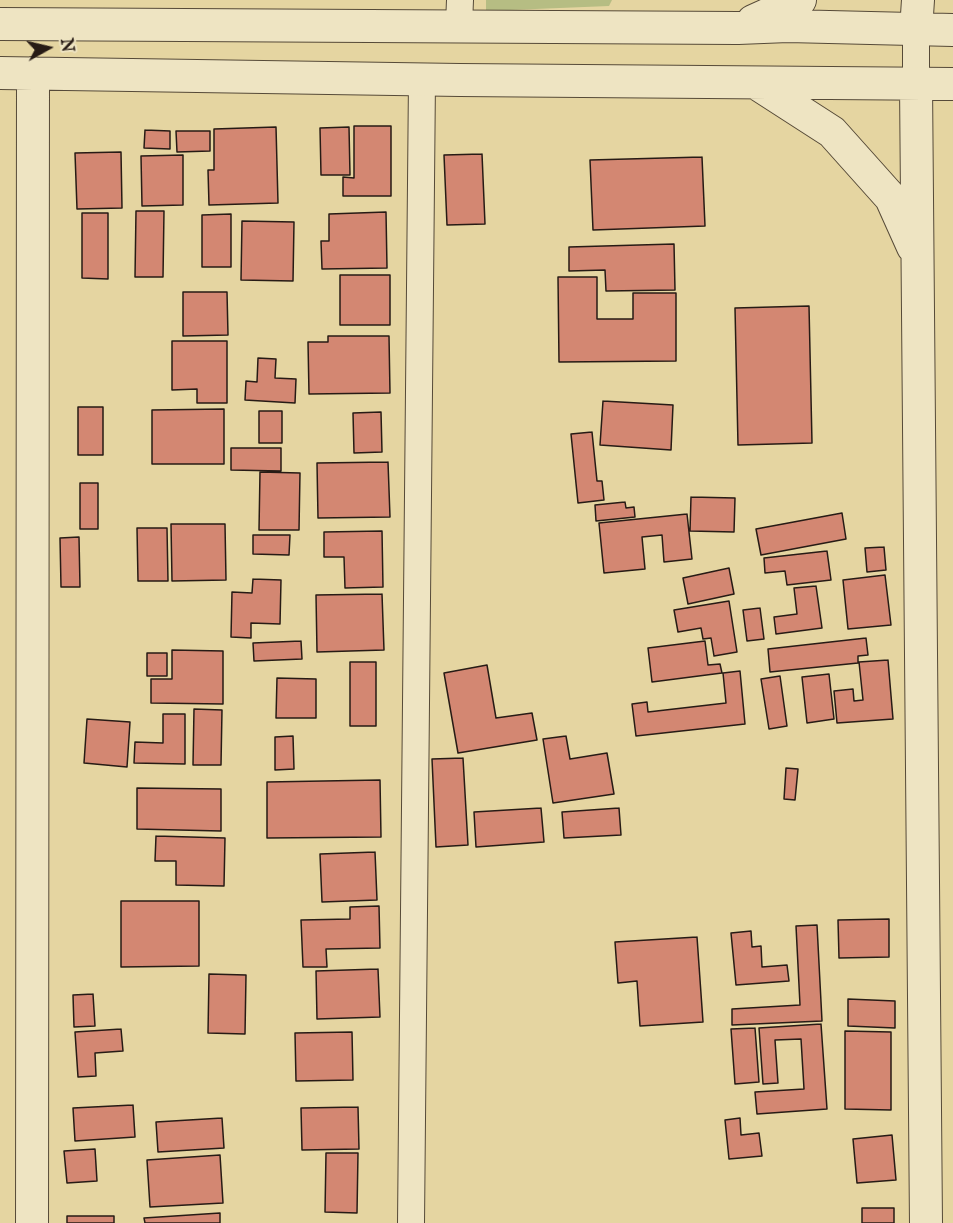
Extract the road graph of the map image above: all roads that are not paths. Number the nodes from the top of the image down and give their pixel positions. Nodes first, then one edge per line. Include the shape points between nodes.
1 (800, 0) edge
2 (460, 13) edge
3 (917, 15) edge
4 (0, 24) edge
5 (738, 28) junction
6 (953, 30) edge
7 (0, 73) edge
8 (33, 73) junction
9 (422, 79) junction
10 (756, 83) junction
11 (916, 84) junction
12 (953, 84) edge
13 (918, 259) junction
14 (32, 1223) edge
15 (411, 1223) edge
16 (926, 1223) edge

1 - 5 street
2 - 4 street
2 - 5 street
3 - 5 street
3 - 6 street
3 - 11 street
7 - 8 street
8 - 9 street
8 - 14 street
9 - 10 street
9 - 15 street
10 - 11 street
10 - 13 street via 832,132 891,198
11 - 12 street
11 - 13 street
13 - 16 street

